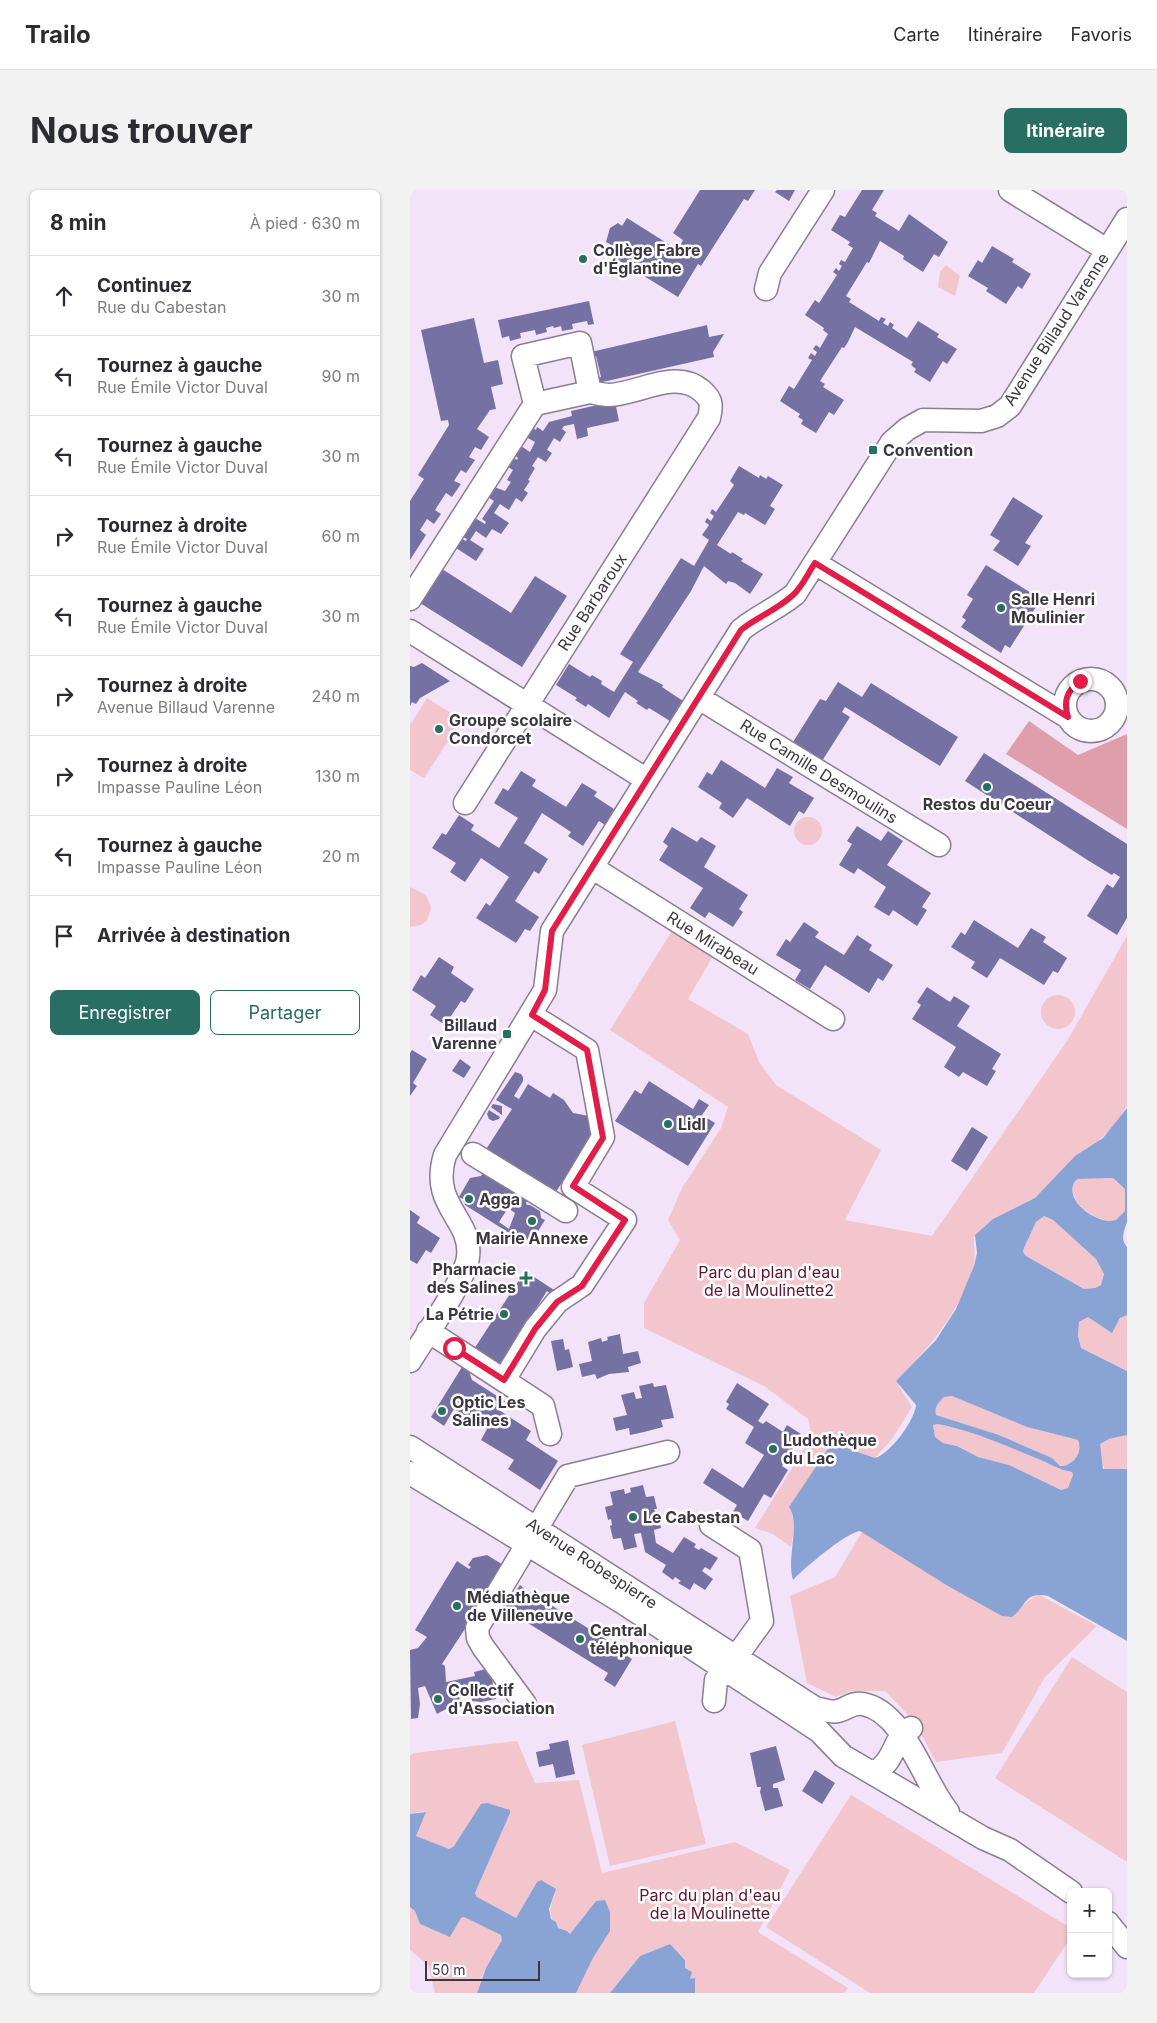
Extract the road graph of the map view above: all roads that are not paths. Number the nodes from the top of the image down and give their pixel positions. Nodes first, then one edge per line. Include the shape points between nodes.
1 (823, 190) edge
2 (1010, 190) edge
3 (1127, 219) edge
4 (1107, 250) junction
5 (766, 289) dead end
6 (590, 392) junction
7 (535, 404) junction
8 (815, 563) junction
9 (410, 598) edge
10 (410, 632) edge
11 (699, 698) junction
12 (526, 705) junction
13 (1068, 717) dead end
14 (647, 780) junction
15 (465, 803) dead end
16 (939, 845) dead end
17 (592, 868) junction
18 (532, 1015) junction
19 (833, 1019) dead end
20 (473, 1154) dead end
21 (566, 1211) dead end
22 (428, 1331) junction
23 (410, 1361) edge
24 (504, 1380) junction
25 (550, 1434) dead end
26 (410, 1447) edge
27 (668, 1452) dead end
28 (410, 1473) edge
29 (711, 1525) dead end
30 (532, 1536) junction
31 (731, 1664) junction
32 (714, 1701) dead end
33 (525, 1704) dead end
34 (907, 1731) junction
35 (874, 1773) junction
36 (953, 1819) junction
37 (1067, 1889) edge
38 (1112, 1928) edge
39 (1127, 1947) edge

1 - 5 street via 770,273
2 - 4 street
3 - 4 street, Avenue Billaud Varenne
4 - 8 street, Avenue Billaud Varenne via 1010,406 997,416 981,421 923,420 907,429 892,442
6 - 7 street
6 - 7 street via 580,343 523,356
6 - 12 street, Rue Barbaroux via 609,395 677,381 696,386 710,399 712,407 709,418
7 - 9 street
8 - 11 street, Avenue Billaud Varenne via 795,594 741,630
8 - 13 street
10 - 12 street
11 - 14 street, Avenue Billaud Varenne
11 - 16 street, Rue Camille Desmoulins
12 - 14 street
12 - 15 street, Rue Barbaroux
14 - 17 street, Avenue Billaud Varenne
17 - 18 street, Avenue Billaud Varenne via 552,931 545,990
17 - 19 street, Rue Mirabeau
18 - 22 street, Avenue Billaud Varenne via 445,1155 441,1168 445,1200 467,1240 469,1256 461,1278
18 - 24 street via 587,1050 603,1138 573,1186 625,1220 582,1286 557,1302 535,1329
20 - 21 street
22 - 23 street, Avenue Billaud Varenne
22 - 24 street
24 - 25 street via 544,1406
26 - 30 street, Avenue Robespierre
27 - 30 street via 568,1476
28 - 30 street, Avenue Robespierre
29 - 31 street via 750,1550 762,1621
30 - 31 street, Avenue Robespierre via 622,1602
30 - 33 street via 477,1628 483,1647
31 - 32 street via 716,1680
31 - 34 street, Avenue Robespierre via 815,1708 837,1712 854,1704 863,1704
31 - 35 street, Avenue Robespierre via 820,1732 843,1756
34 - 35 street via 893,1756
34 - 36 street, Avenue Robespierre via 936,1799
35 - 36 street, Avenue Robespierre
36 - 37 street via 1010,1850
38 - 39 street

